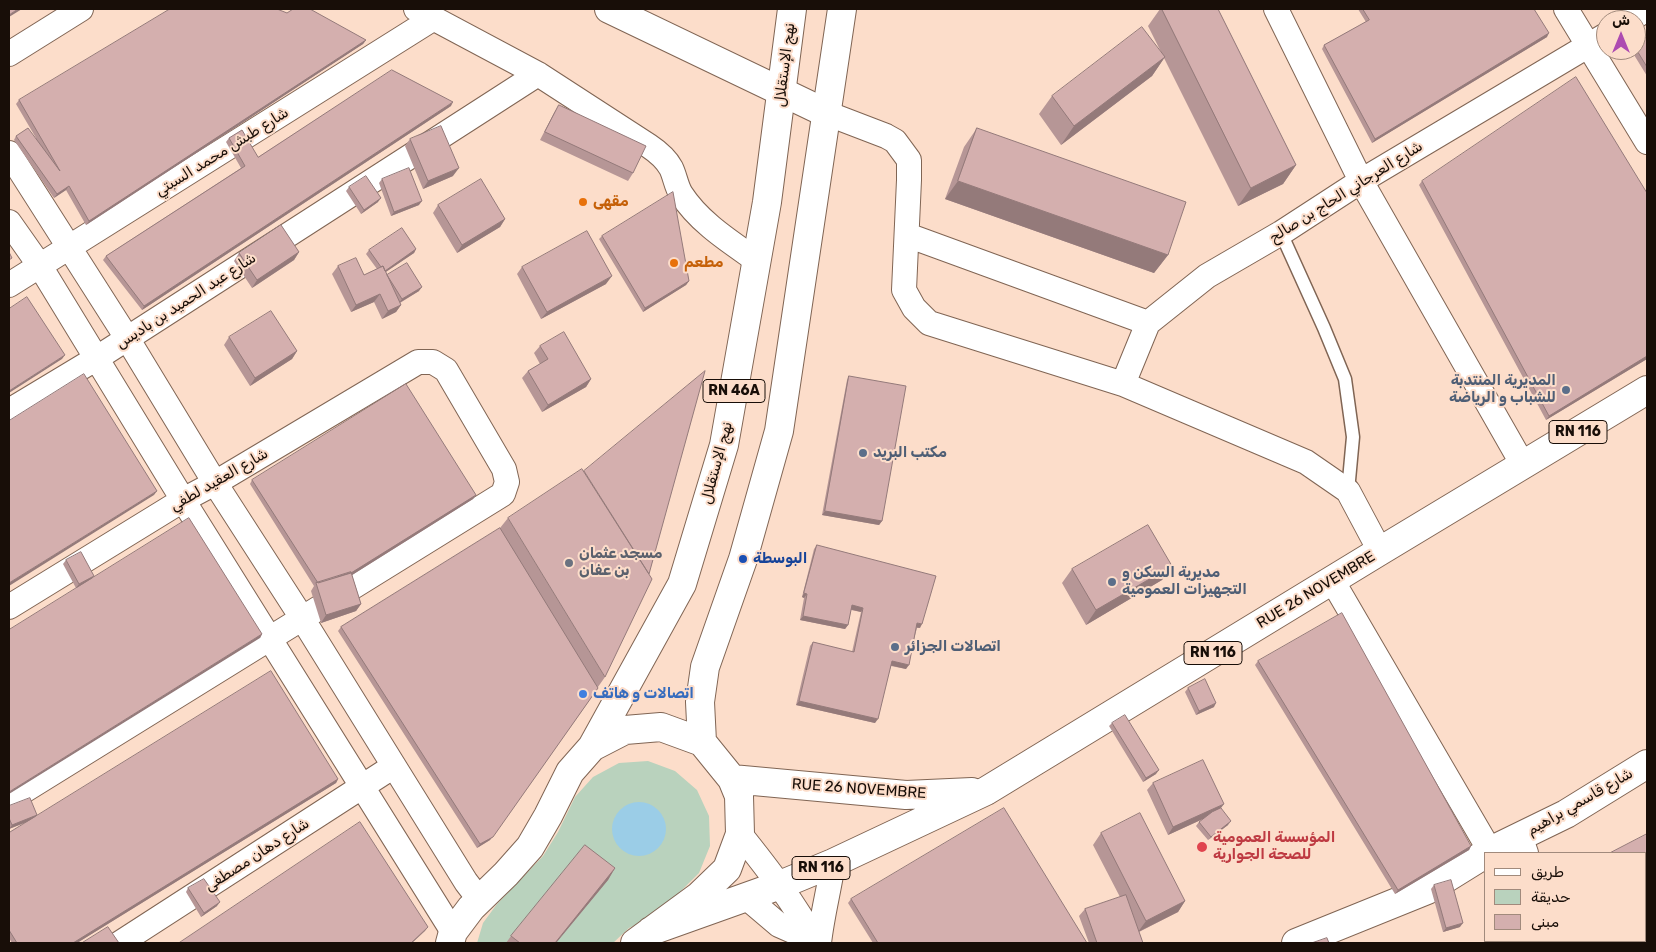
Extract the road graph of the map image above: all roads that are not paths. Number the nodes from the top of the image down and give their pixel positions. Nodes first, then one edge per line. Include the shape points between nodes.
1 (81, 9) edge
2 (609, 9) edge
3 (792, 9) edge
4 (842, 9) edge
5 (1276, 9) edge
6 (1566, 9) edge
7 (425, 14) edge
8 (1596, 38) edge
9 (1596, 41) edge
10 (9, 54) edge
11 (1608, 60) edge
12 (538, 74) junction
13 (782, 93) junction
14 (826, 113) junction
15 (1647, 142) edge
16 (9, 153) edge
17 (1361, 181) junction
18 (9, 222) edge
19 (1281, 233) junction
20 (907, 235) junction
21 (70, 248) junction
22 (756, 260) junction
23 (40, 266) junction
24 (9, 285) edge
25 (1148, 322) junction
26 (127, 338) junction
27 (97, 358) junction
28 (1123, 384) junction
29 (1647, 390) edge
30 (9, 411) edge
31 (1516, 469) junction
32 (215, 483) junction
33 (1348, 491) junction
34 (183, 500) junction
35 (1380, 551) junction
36 (1332, 580) junction
37 (9, 606) edge
38 (302, 618) junction
39 (269, 638) junction
40 (702, 742) junction
41 (592, 747) junction
42 (1647, 764) edge
43 (394, 766) junction
44 (732, 779) junction
45 (363, 787) junction
46 (986, 791) junction
47 (9, 800) edge
48 (740, 834) junction
49 (1523, 845) edge
50 (1486, 852) edge
51 (1492, 852) edge
52 (1484, 855) edge
53 (833, 863) junction
54 (780, 885) junction
55 (746, 897) junction
56 (479, 899) junction
57 (643, 937) edge
58 (451, 938) edge
59 (120, 943) edge
60 (816, 943) edge
61 (1296, 943) edge

1 - 10 street
2 - 13 main road
3 - 13 main road, نهج الإستقلال / RN 46A
4 - 14 main road, RN 46A
5 - 17 street
6 - 8 street
7 - 12 street
7 - 21 street, شارع طبش محمد السبتي
9 - 17 street, شارع العرجاني الحاج بن صالح
11 - 15 street
12 - 22 street via 662,155 693,210
12 - 26 street, شارع عبد الحميد بن باديس
13 - 14 main road
13 - 22 main road, نهج الإستقلال / RN 46A
14 - 20 street via 895,141 909,160
14 - 40 main road, RN 46A via 779,431 743,559 705,667 700,702
16 - 21 street
17 - 19 street, شارع العرجاني الحاج بن صالح
17 - 31 street
18 - 23 street
19 - 25 street, شارع العرجاني الحاج بن صالح via 1207,276
19 - 33 lane via 1345,379 1353,437
20 - 25 street
20 - 28 street via 904,290 914,308 929,322
21 - 23 street, شارع طبش محمد السبتي
21 - 26 street
22 - 41 main road, نهج الإستقلال / RN 46A via 724,445 682,584
23 - 24 street, شارع طبش محمد السبتي
23 - 27 street
25 - 28 street
26 - 27 street, شارع عبد الحميد بن باديس
26 - 32 street
27 - 30 street, شارع عبد الحميد بن باديس
27 - 34 street
28 - 33 street via 1306,462
29 - 31 main road, RUE 26 NOVEMBRE / RN 116
31 - 35 main road, RUE 26 NOVEMBRE / RN 116
32 - 34 street, شارع العقيد لطفي
32 - 38 street
32 - 38 street, شارع العقيد لطفي via 418,362 433,362 446,370 504,469 507,482 503,494
33 - 35 street
34 - 37 street, شارع العقيد لطفي
34 - 39 street
35 - 36 main road, RUE 26 NOVEMBRE / RN 116
36 - 46 main road, RUE 26 NOVEMBRE / RN 116
36 - 50 street
38 - 39 street
38 - 43 street
39 - 45 street
39 - 47 street
40 - 41 main road via 661,728 624,730
40 - 44 main road
41 - 56 main road via 570,772 530,847
42 - 49 main road, شارع قاسمي براهيم
43 - 45 street, شارع دهان مصطفى
43 - 56 street
44 - 46 main road, RUE 26 NOVEMBRE / RN 116 via 906,795
44 - 48 main road via 739,796
45 - 58 street
45 - 59 street, شارع دهان مصطفى
46 - 53 main road, RUE 26 NOVEMBRE / RN 116
48 - 54 street
48 - 57 main road via 726,869 699,896
49 - 51 main road, شارع قاسمي براهيم
52 - 61 main road, شارع قاسمي براهيم via 1427,890
53 - 54 main road, RUE 26 NOVEMBRE / RN 116
53 - 60 street
54 - 55 main road, RUE 26 NOVEMBRE / RN 116
54 - 60 street
55 - 57 main road, RUE 26 NOVEMBRE / RN 116
55 - 60 street via 779,925
56 - 58 main road

